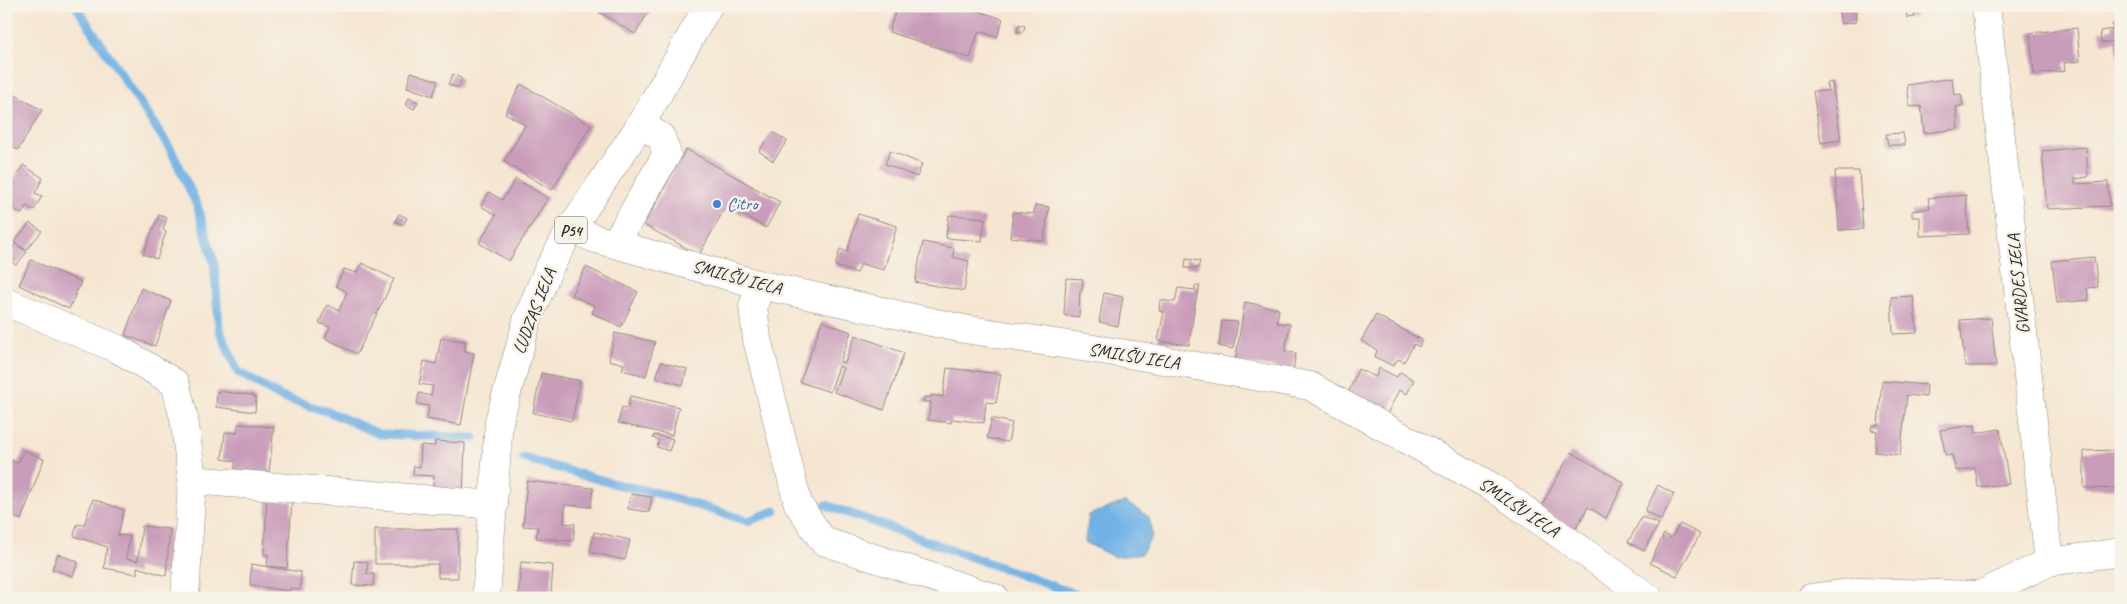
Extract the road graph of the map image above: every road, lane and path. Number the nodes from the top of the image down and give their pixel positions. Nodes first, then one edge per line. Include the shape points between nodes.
1 (708, 6) edge
2 (1986, 6) edge
3 (640, 124) junction
4 (572, 228) junction
5 (615, 244) junction
6 (761, 285) junction
7 (6, 302) edge
8 (192, 480) junction
9 (494, 505) junction
10 (2121, 552) edge
11 (2049, 562) junction
12 (186, 598) edge
13 (486, 598) edge
14 (995, 598) edge
15 (1649, 598) edge
16 (1811, 598) edge

1 - 3 street, LUDZAS IELA / P54
2 - 11 street, GVARDES IELA
3 - 4 street, LUDZAS IELA / P54
3 - 5 street via 661,137 667,154
4 - 5 street, SMILŠU IELA
4 - 9 street, LUDZAS IELA / P54 via 548,270 528,318 513,369 500,421
5 - 6 street, SMILŠU IELA
6 - 14 street via 753,306 760,348 798,504 823,541
6 - 15 street, SMILŠU IELA via 964,328 1310,386 1494,488
7 - 8 street via 118,349 175,383 184,418
8 - 9 street
8 - 12 street
9 - 13 street, LUDZAS IELA / P54
10 - 11 street
11 - 16 street via 1980,595 1859,592

